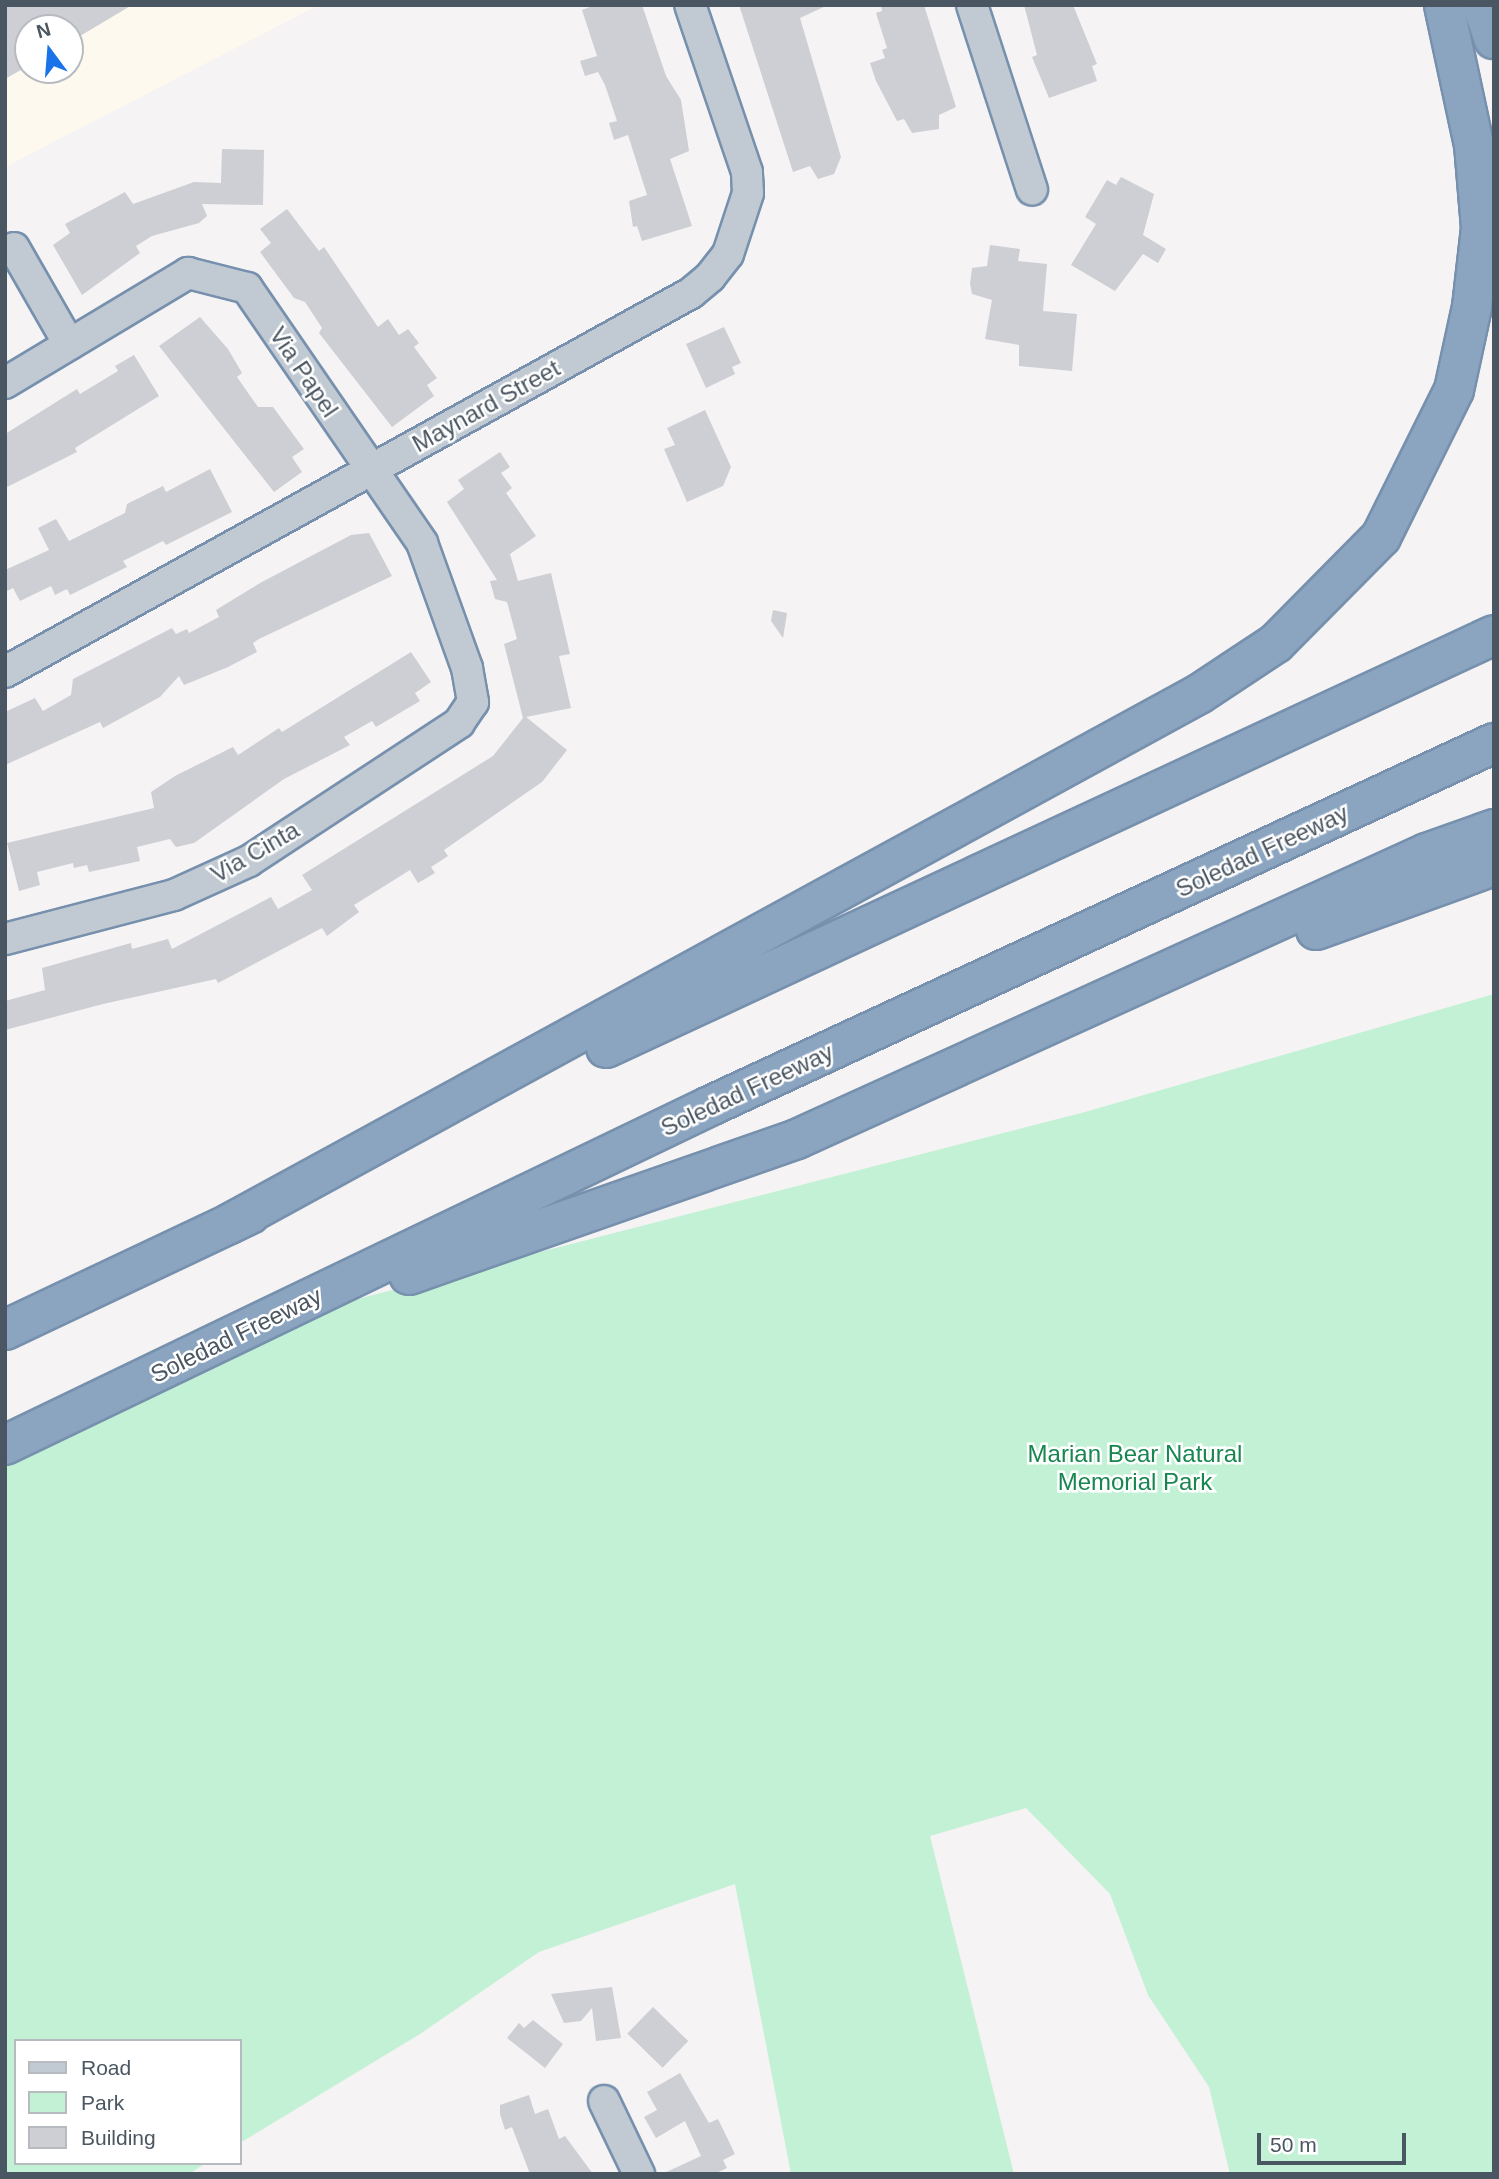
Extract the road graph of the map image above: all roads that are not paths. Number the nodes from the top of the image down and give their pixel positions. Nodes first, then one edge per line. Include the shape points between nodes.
1 (690, 5) edge
2 (972, 5) edge
3 (1444, 5) edge
4 (1482, 5) edge
5 (1494, 39) edge
6 (1032, 190) dead end
7 (14, 248) dead end
8 (69, 344) junction
9 (5, 383) edge
10 (369, 471) junction
11 (1494, 608) edge
12 (1494, 635) edge
13 (5, 671) edge
14 (473, 702) joint
15 (1494, 743) edge
16 (1089, 821) junction
17 (1494, 829) edge
18 (1494, 866) edge
19 (5, 939) edge
20 (1070, 1018) junction
21 (229, 1224) junction
22 (5, 1330) edge
23 (226, 1340) junction
24 (5, 1445) edge
25 (604, 2101) dead end
26 (639, 2174) edge

1 - 10 street, Maynard Street via 747,172 748,193 728,254 691,293
2 - 6 street
3 - 21 highway via 1474,145 1480,228 1454,390 1381,537 1276,643 1199,694
4 - 5 highway
7 - 8 street
8 - 9 street, Via Papel
8 - 10 street, Via Papel via 188,273 247,288
10 - 13 street, Maynard Street
10 - 14 street, Via Papel via 422,543 467,668
11 - 16 highway
12 - 16 highway
14 - 19 street, Via Cinta via 459,723 248,861 174,895
15 - 23 highway, Soledad Freeway via 710,1106
16 - 21 highway
17 - 20 highway via 1427,853
18 - 20 highway
20 - 23 highway via 797,1139
21 - 22 highway
23 - 24 highway, Soledad Freeway
25 - 26 street

